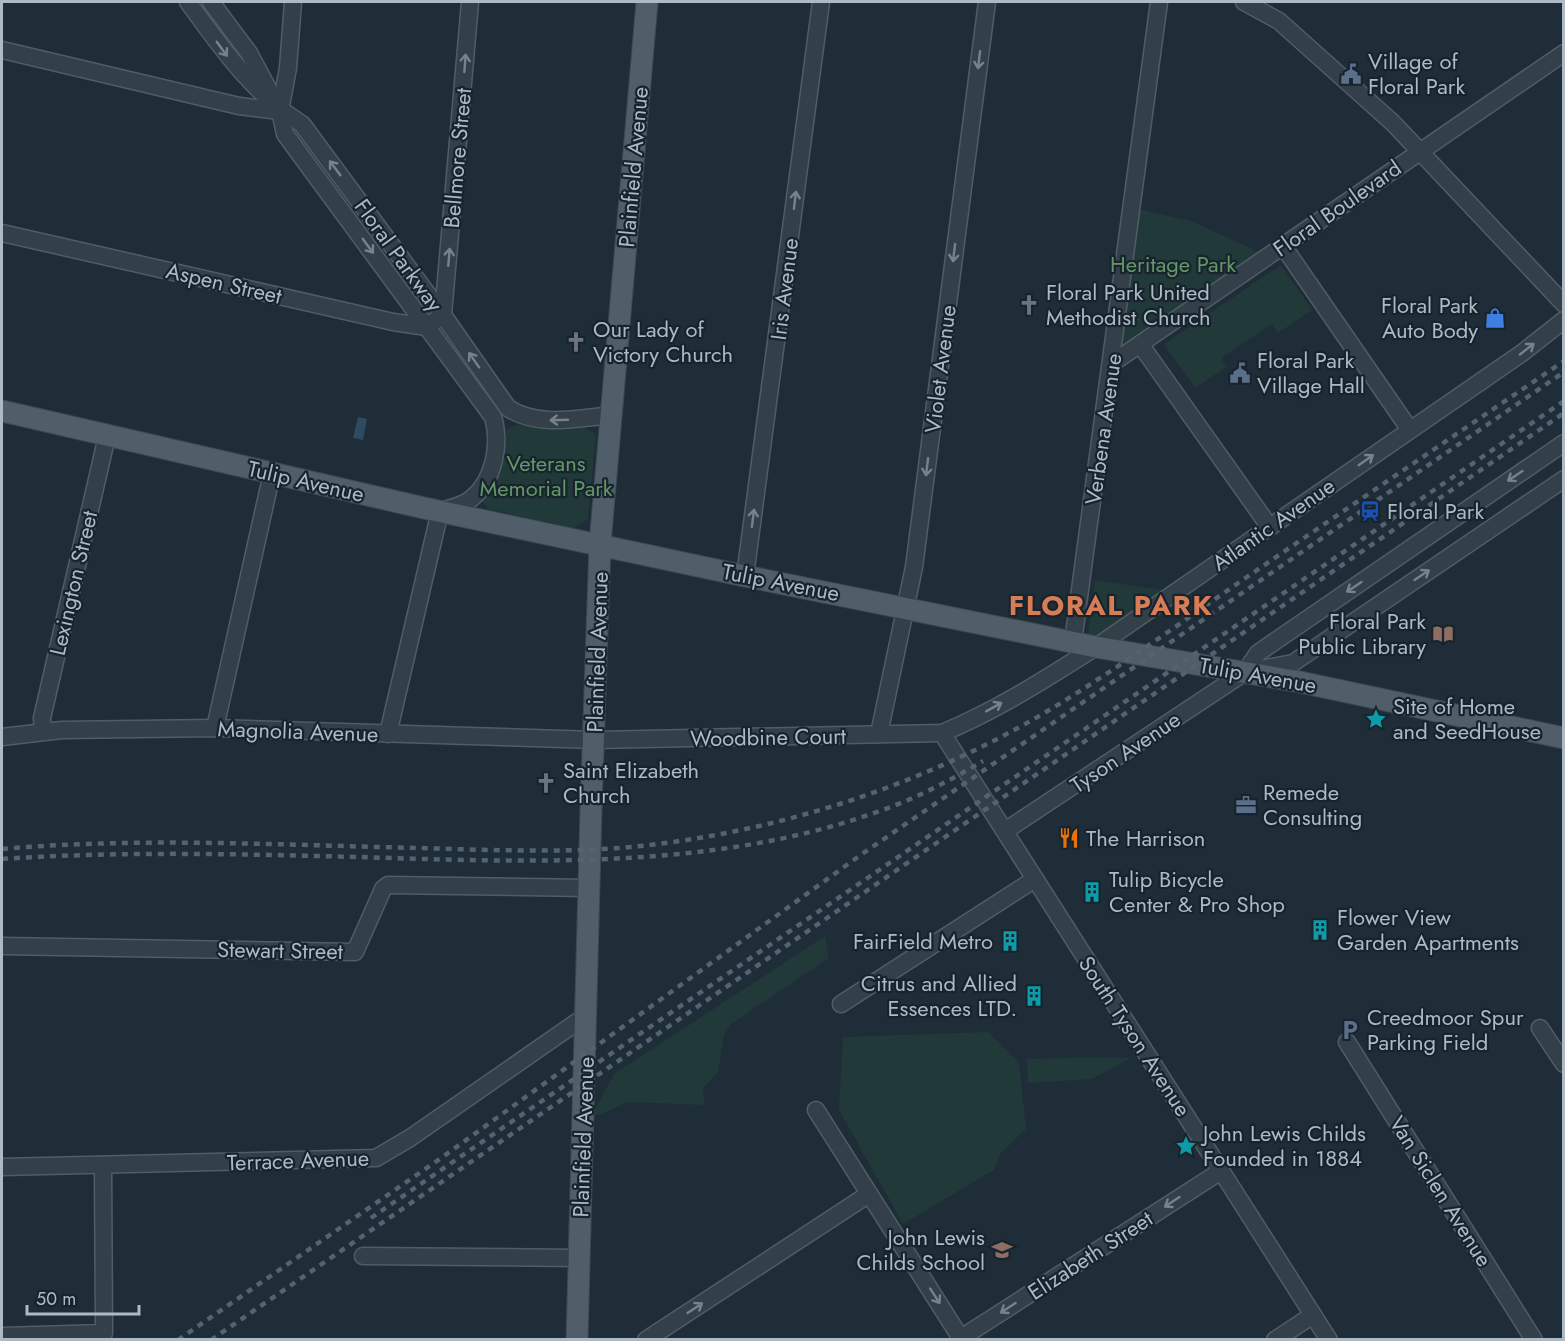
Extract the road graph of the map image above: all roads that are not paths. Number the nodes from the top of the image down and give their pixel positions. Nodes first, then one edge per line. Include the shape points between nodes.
1 (188, 2) edge
2 (212, 2) edge
3 (293, 2) edge
4 (470, 2) edge
5 (647, 2) edge
6 (821, 2) edge
7 (987, 2) edge
8 (1159, 2) edge
9 (1244, 2) edge
10 (2, 50) edge
11 (1563, 53) edge
12 (280, 111) junction
13 (1420, 152) junction
14 (358, 199) junction
15 (342, 211) junction
16 (2, 233) edge
17 (1283, 246) junction
18 (1563, 304) edge
19 (443, 315) junction
20 (1563, 320) edge
21 (427, 327) junction
22 (1140, 344) junction
23 (1111, 364) junction
24 (508, 408) junction
25 (2, 411) edge
26 (612, 416) junction
27 (493, 417) junction
28 (1410, 429) junction
29 (107, 436) junction
30 (1563, 443) edge
31 (272, 473) junction
32 (1563, 478) edge
33 (440, 511) junction
34 (1269, 526) junction
35 (600, 544) junction
36 (745, 576) junction
37 (904, 607) junction
38 (1074, 642) junction
39 (1096, 647) junction
40 (1245, 672) junction
41 (215, 728) junction
42 (43, 731) junction
43 (942, 733) junction
44 (388, 734) junction
45 (879, 734) junction
46 (2, 737) edge
47 (1563, 738) edge
48 (595, 740) junction
49 (1005, 831) junction
50 (1035, 879) junction
51 (589, 888) junction
52 (2, 946) edge
53 (841, 1004) dead end
54 (587, 1015) junction
55 (1540, 1028) dead end
56 (1347, 1042) dead end
57 (1563, 1064) edge
58 (816, 1110) dead end
59 (103, 1165) junction
60 (2, 1167) edge
61 (1221, 1171) junction
62 (869, 1194) junction
63 (363, 1256) dead end
64 (580, 1258) junction
65 (1313, 1315) junction
66 (2, 1336) edge
67 (961, 1339) edge
68 (577, 1340) edge
69 (646, 1340) edge
70 (1275, 1340) edge
71 (1329, 1340) edge
72 (1534, 1340) edge

1 -> 12 street, Floral Parkway via 232,63
2 - 12 street, Floral Parkway via 249,53
3 - 12 street
19 -> 4 street, Bellmore Street
5 - 26 main road, Plainfield Avenue
36 -> 6 street, Iris Avenue
7 -> 37 street, Violet Avenue via 914,567
8 - 23 street, Verbena Avenue
9 - 13 street via 1279,21
10 - 12 street via 239,106
11 - 13 street, Floral Boulevard
14 -> 12 street, Floral Parkway via 302,124
12 - 15 street, Floral Parkway via 285,134
13 - 17 street, Floral Boulevard
13 - 18 street
14 - 15 street
14 - 19 street, Floral Parkway
15 -> 21 street, Floral Parkway
16 - 21 street, Aspen Street
17 - 22 street, Floral Boulevard
17 - 28 street
19 - 21 street
24 -> 19 street, Floral Parkway
28 -> 20 street, Atlantic Avenue
21 - 27 street, Floral Parkway
22 - 23 street, Floral Boulevard
22 - 34 street
23 - 38 street, Verbena Avenue
26 -> 24 street via 544,420
24 - 27 street
25 - 29 main road, Tulip Avenue
26 - 35 main road, Plainfield Avenue
27 - 33 street via 496,450 484,484 471,499
34 -> 28 street, Atlantic Avenue
29 - 31 main road, Tulip Avenue
29 - 42 street, Lexington Street via 42,718
30 -> 40 street via 1258,653
31 - 33 main road, Tulip Avenue
31 - 41 street
40 -> 32 street via 1293,663
33 - 35 main road, Tulip Avenue
33 - 44 street
34 - 39 street, Atlantic Avenue
35 - 36 main road, Tulip Avenue
35 - 48 main road, Plainfield Avenue
36 - 37 main road, Tulip Avenue
37 - 38 main road, Tulip Avenue
37 - 45 street, Violet Avenue
38 - 39 main road, Tulip Avenue
39 - 40 main road, Tulip Avenue
43 -> 39 street, Atlantic Avenue via 1054,674
40 - 47 main road, Tulip Avenue
40 - 49 street, Tyson Avenue
41 - 42 street, Magnolia Avenue
41 - 44 street, Magnolia Avenue
42 - 46 street, Magnolia Avenue
43 - 45 street, Woodbine Court
43 - 49 street, South Tyson Avenue
44 - 48 street, Magnolia Avenue
45 - 48 street, Woodbine Court
48 - 51 main road, Plainfield Avenue
49 - 50 street, South Tyson Avenue
50 - 53 street
50 - 61 street, South Tyson Avenue
51 - 52 street, Stewart Street via 388,885 355,952
51 - 54 main road, Plainfield Avenue
54 - 59 street, Terrace Avenue via 376,1158
54 - 64 main road, Plainfield Avenue
55 - 57 street
56 - 72 street, Van Siclen Avenue
58 - 62 street
59 - 60 street, Terrace Avenue
59 - 66 street via 104,1333
61 - 65 street, South Tyson Avenue
61 -> 67 street, Elizabeth Street
62 -> 67 street
69 -> 62 street
63 - 64 street
64 - 68 main road, Plainfield Avenue
65 - 70 street
65 - 71 street, South Tyson Avenue

